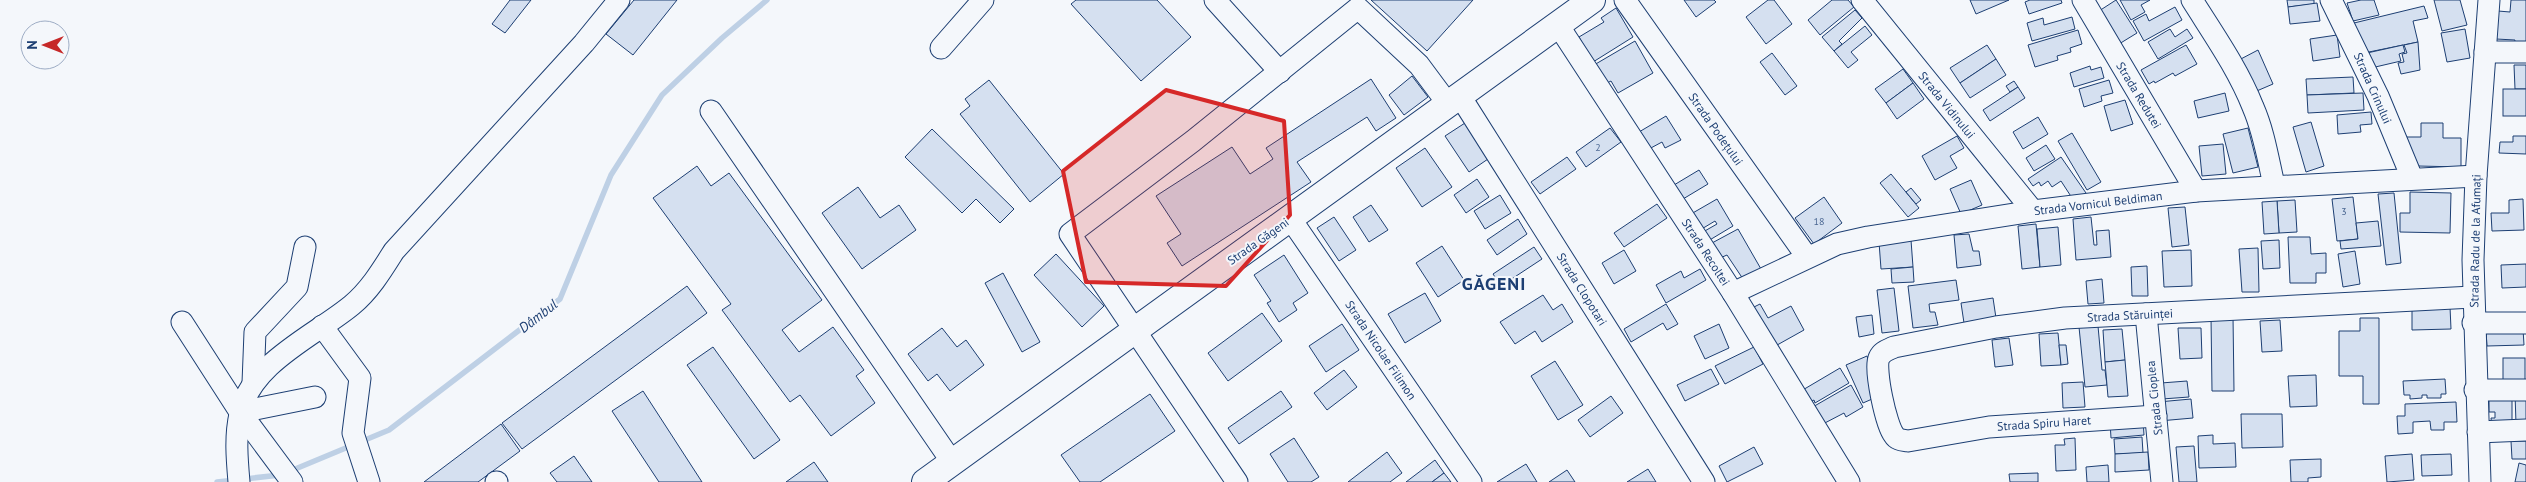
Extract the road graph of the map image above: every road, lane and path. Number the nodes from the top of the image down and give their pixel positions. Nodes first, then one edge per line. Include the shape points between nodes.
1 (619, 0) edge
2 (983, 0) edge
3 (1215, 0) edge
4 (1592, 0) edge
5 (1625, 0) edge
6 (1862, 0) edge
7 (2083, 0) edge
8 (2192, 0) edge
9 (2331, 0) edge
10 (2489, 0) edge
11 (1558, 25) junction
12 (941, 48) dead end
13 (2485, 52) junction
14 (2526, 52) edge
15 (1280, 72) junction
16 (1454, 100) junction
17 (710, 111) dead end
18 (2476, 176) junction
19 (2412, 178) junction
20 (2274, 185) junction
21 (2196, 191) junction
22 (2033, 210) junction
23 (1290, 218) junction
24 (305, 246) dead end
25 (1807, 258) junction
26 (1733, 293) junction
27 (2473, 297) junction
28 (2146, 314) junction
29 (182, 322) dead end
30 (2474, 323) junction
31 (2526, 323) edge
32 (322, 326) junction
33 (1134, 329) junction
34 (253, 383) junction
35 (2475, 390) junction
36 (2526, 390) edge
37 (315, 397) dead end
38 (240, 412) junction
39 (2156, 416) junction
40 (2526, 430) edge
41 (2478, 432) junction
42 (1899, 440) joint
43 (952, 462) junction
44 (239, 482) edge
45 (292, 482) edge
46 (369, 482) edge
47 (925, 482) edge
48 (1237, 482) edge
49 (1471, 482) edge
50 (1704, 482) edge
51 (1849, 482) edge
52 (2162, 482) edge
53 (2480, 482) edge

1 - 32 street via 584,43 394,251 378,278 354,304
2 - 12 street
3 - 15 street
4 - 11 main road, Strada Găgeni
5 - 25 street, Strada Podețului
6 - 22 street, Strada Vidinului
7 - 21 street, Strada Redutei
8 - 20 street via 2237,72 2253,106 2262,130
9 - 19 street, Strada Crinului via 2378,96
10 - 13 street, Strada Radu de la Afumați
11 - 16 main road, Strada Găgeni
11 - 26 street, Strada Recoltei
13 - 14 street
13 - 18 street, Strada Radu de la Afumați
15 - 16 street, Strada Clopotari via 1358,8
15 - 33 street via 1070,234
16 - 23 main road, Strada Găgeni
16 - 50 street, Strada Clopotari
17 - 43 street
18 - 19 street, Strada Vornicul Beldiman
18 - 27 street, Strada Radu de la Afumați
19 - 20 street, Strada Vornicul Beldiman
20 - 21 street, Strada Vornicul Beldiman
21 - 22 street, Strada Vornicul Beldiman
22 - 25 street, Strada Vornicul Beldiman via 1868,236 1837,244
23 - 33 main road, Strada Găgeni
23 - 49 street, Strada Nicolae Filimon
24 - 34 street via 297,287 255,332
25 - 26 street, Strada Vornicul Beldiman
26 - 51 street, Strada Recoltei
27 - 28 street, Strada Stăruinței
27 - 30 street, Strada Radu de la Afumați
28 - 39 street, Strada Cioplea
28 - 42 street, Strada Stăruinței via 2026,323 1925,340 1884,352 1879,357 1878,371 1888,419 1894,437
29 - 38 street
30 - 31 street
30 - 35 street, Strada Radu de la Afumați
32 - 34 street
32 - 46 street via 360,378 353,433
33 - 43 main road, Strada Găgeni
33 - 48 street
34 - 38 street
35 - 36 street
35 - 41 street, Strada Radu de la Afumați
37 - 38 street
38 - 44 street via 236,445
38 - 45 street
39 - 42 street, Strada Spiru Haret via 1989,427
39 - 52 street, Strada Cioplea
40 - 41 street
41 - 53 street, Strada Radu de la Afumați
43 - 47 main road, Strada Găgeni

